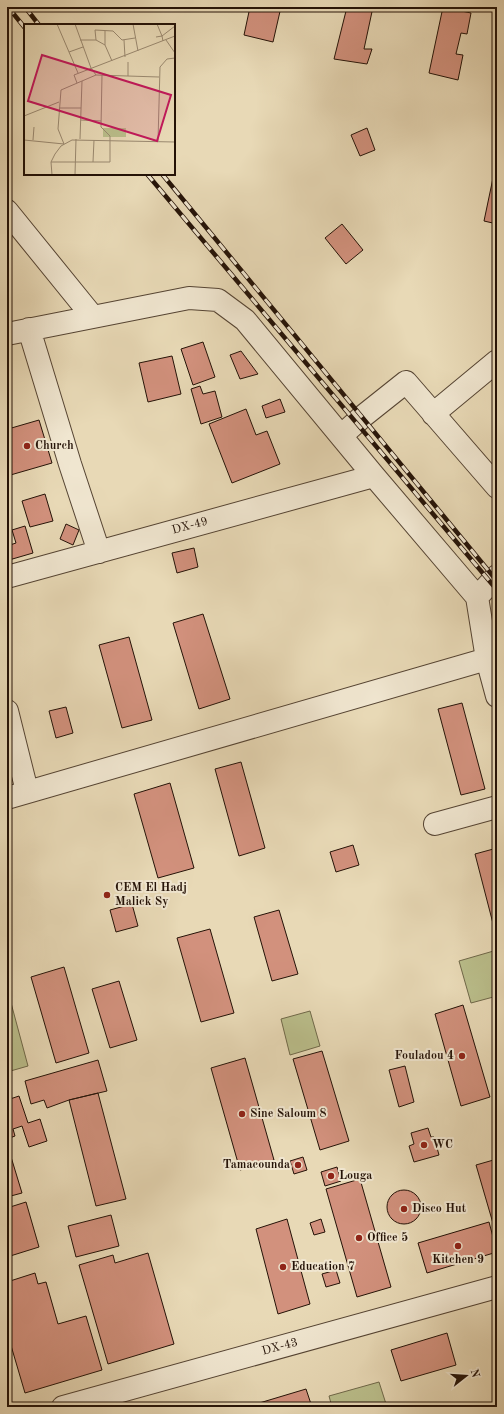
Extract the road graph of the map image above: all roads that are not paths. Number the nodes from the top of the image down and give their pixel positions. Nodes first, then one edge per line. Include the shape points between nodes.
1 (7, 211) edge
2 (93, 317) junction
3 (29, 329) junction
4 (7, 334) edge
5 (497, 361) edge
6 (433, 414) junction
7 (341, 436) junction
8 (374, 476) junction
9 (497, 487) edge
10 (99, 552) junction
11 (497, 576) edge
12 (7, 577) edge
13 (477, 597) junction
14 (486, 659) junction
15 (497, 696) edge
16 (7, 711) edge
17 (27, 791) junction
18 (7, 798) edge
19 (497, 807) edge
20 (435, 824) dead end
21 (497, 1287) edge
22 (63, 1407) edge

1 - 2 street
2 - 3 street
2 - 7 street via 189,298 218,300 245,320
3 - 4 street
3 - 10 street
5 - 6 street
6 - 7 street via 406,382
6 - 9 street
7 - 8 street
8 - 10 street, DX-49
8 - 13 street
10 - 12 street, DX-49
11 - 13 street
13 - 14 street
14 - 15 street
14 - 17 street
16 - 17 street
17 - 18 street
19 - 20 street
21 - 22 street, DX-43

